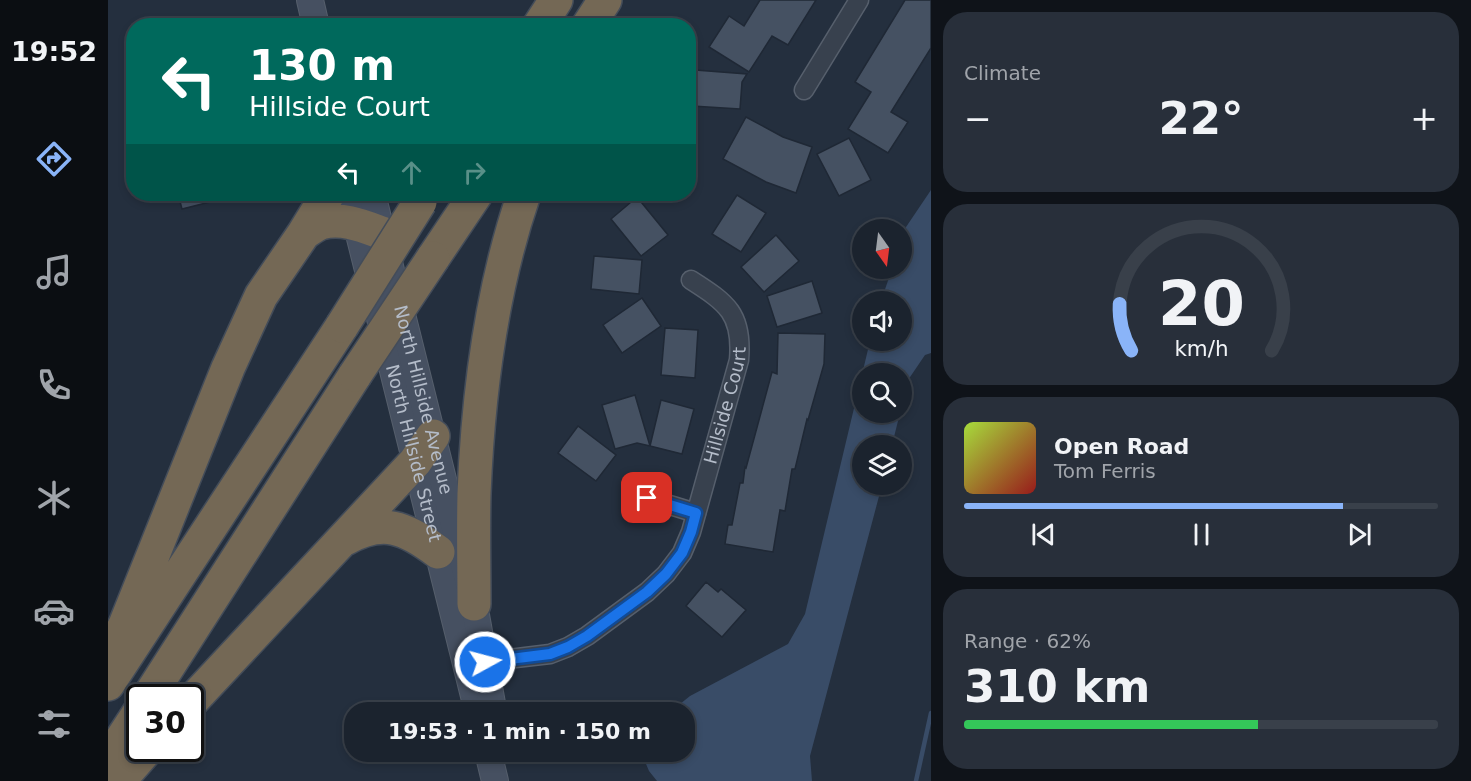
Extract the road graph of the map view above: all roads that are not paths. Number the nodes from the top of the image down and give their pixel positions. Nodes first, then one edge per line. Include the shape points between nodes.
1 (310, 0) edge
2 (556, 0) edge
3 (605, 0) edge
4 (612, 0) edge
5 (859, 0) edge
6 (314, 18) edge
7 (544, 18) edge
8 (593, 18) edge
9 (603, 18) edge
10 (804, 90) dead end
11 (324, 201) edge
12 (369, 201) edge
13 (421, 201) edge
14 (471, 201) edge
15 (522, 201) edge
16 (363, 217) edge
17 (304, 233) junction
18 (691, 280) dead end
19 (424, 449) junction
20 (647, 498) dead end
21 (696, 513) junction
22 (345, 539) junction
23 (438, 552) junction
24 (474, 604) junction
25 (108, 657) edge
26 (476, 663) junction
27 (108, 684) edge
28 (157, 684) edge
29 (204, 688) edge
30 (478, 702) edge
31 (490, 702) edge
32 (126, 732) edge
33 (108, 760) edge
34 (135, 762) edge
35 (490, 762) edge
36 (503, 762) edge
37 (118, 781) edge
38 (495, 781) edge
39 (506, 781) edge

1 - 6 main road
2 - 7 highway
3 - 8 highway
4 - 9 highway
5 - 10 street
11 - 17 highway
12 - 16 main road
13 - 27 highway, bridge
14 - 28 highway, bridge
15 - 24 highway via 492,317 483,381 474,496
16 - 17 highway via 319,223
16 - 19 main road, North Hillside Street
17 - 25 highway via 261,296 125,625
18 - 21 street, Hillside Court via 726,304 741,343
19 - 22 highway
19 - 23 main road, North Hillside Street
19 - 24 main road, North Hillside Avenue
20 - 21 street
21 - 26 street, Hillside Court via 682,553 666,574 587,636 550,654
22 - 23 highway via 386,527 418,537
22 - 29 highway
23 - 26 main road, North Hillside Street
24 - 26 main road, North Hillside Avenue
26 - 30 main road, North Hillside Street
26 - 31 main road
32 - 33 highway
34 - 37 highway
35 - 38 main road
36 - 39 main road

